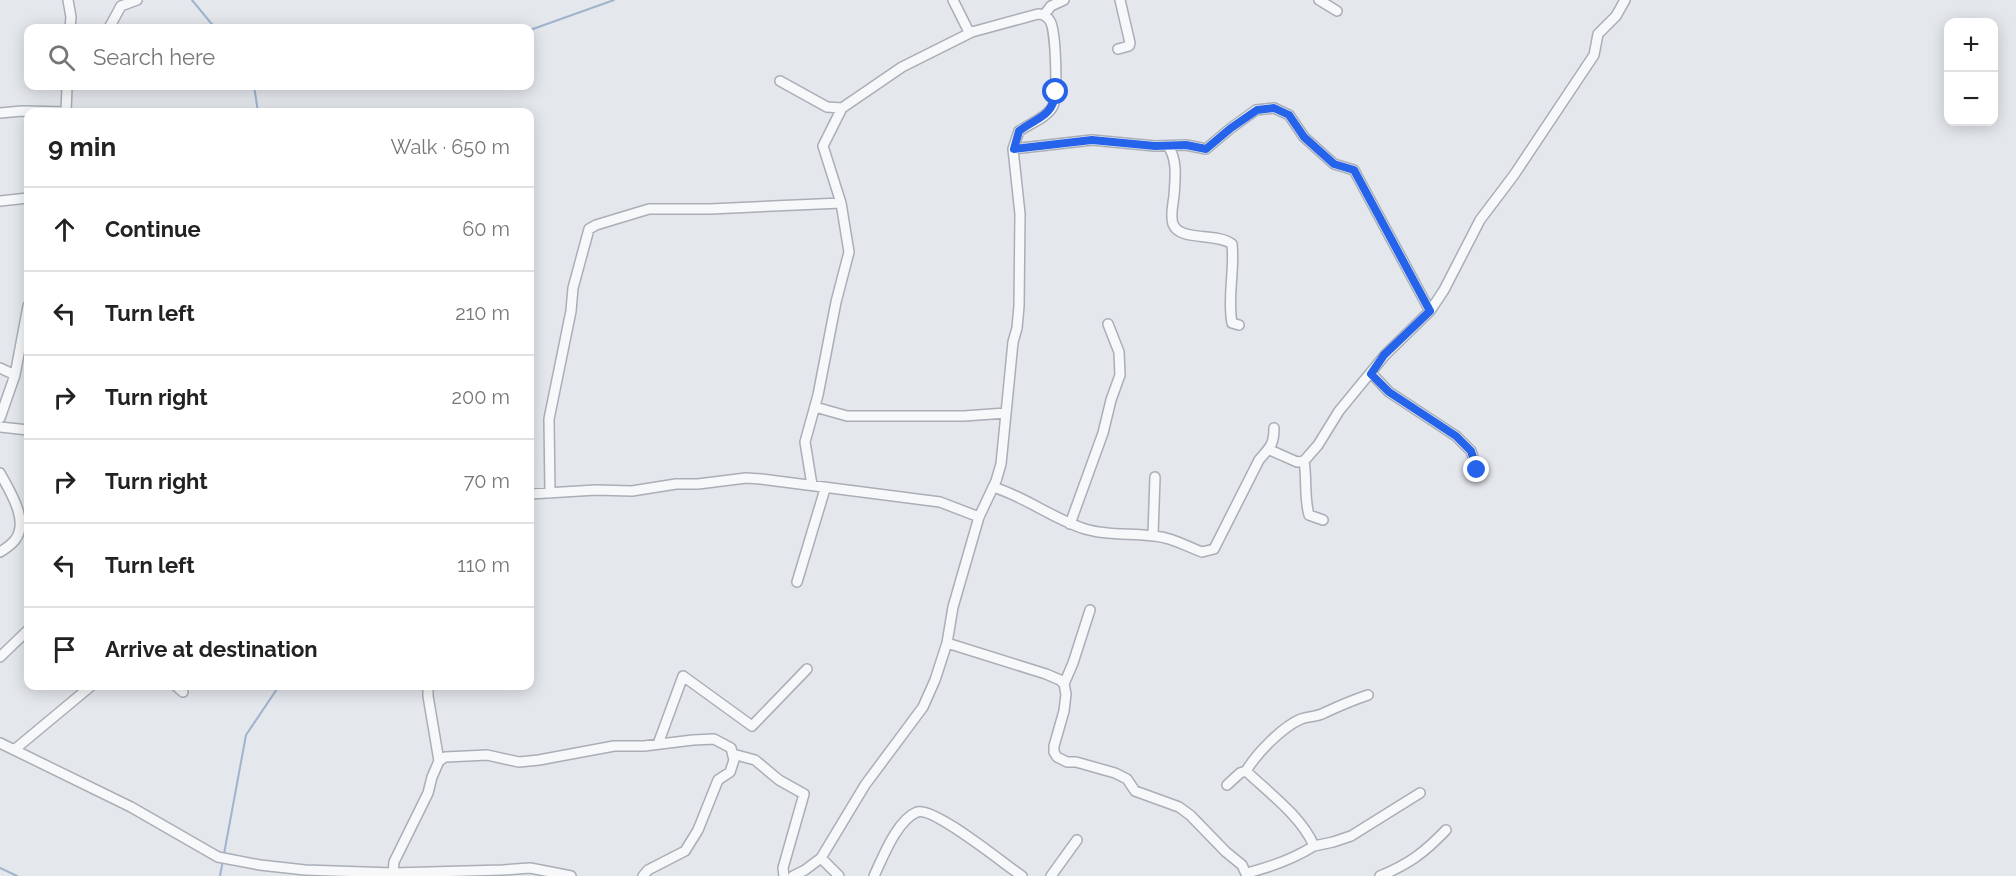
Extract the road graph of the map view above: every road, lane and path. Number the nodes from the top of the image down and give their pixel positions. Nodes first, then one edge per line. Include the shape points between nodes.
1 (68, 0) edge
2 (137, 0) edge
3 (952, 0) edge
4 (1064, 0) edge
5 (1120, 0) edge
6 (1319, 0) edge
7 (1625, 0) edge
8 (1337, 11) dead end
9 (1044, 15) junction
10 (70, 24) edge
11 (111, 24) edge
12 (972, 32) junction
13 (1118, 49) dead end
14 (780, 81) dead end
15 (67, 90) edge
16 (66, 108) edge
17 (842, 108) junction
18 (24, 111) edge
19 (0, 112) edge
20 (1168, 146) junction
21 (1014, 149) junction
22 (24, 198) edge
23 (0, 201) edge
24 (841, 203) junction
25 (1430, 311) junction
26 (1108, 324) dead end
27 (1239, 325) dead end
28 (24, 327) edge
29 (0, 368) edge
30 (1371, 374) junction
31 (15, 375) junction
32 (815, 407) junction
33 (1006, 413) junction
34 (0, 418) edge
35 (0, 428) edge
36 (1274, 428) dead end
37 (24, 430) edge
38 (1270, 450) junction
39 (1304, 460) junction
40 (1477, 470) dead end
41 (0, 473) edge
42 (1155, 477) dead end
43 (812, 484) junction
44 (993, 487) junction
45 (825, 489) junction
46 (550, 493) junction
47 (534, 494) edge
48 (980, 517) junction
49 (1323, 520) dead end
50 (1070, 524) junction
51 (1153, 535) junction
52 (0, 552) edge
53 (797, 582) dead end
54 (1090, 610) dead end
55 (24, 634) edge
56 (947, 643) junction
57 (0, 657) edge
58 (807, 669) dead end
59 (1064, 684) junction
60 (87, 690) edge
61 (428, 690) edge
62 (1368, 694) dead end
63 (0, 743) edge
64 (658, 744) junction
65 (14, 750) junction
66 (733, 754) junction
67 (440, 761) junction
68 (1246, 771) junction
69 (1227, 785) dead end
70 (1420, 793) dead end
71 (1446, 830) dead end
72 (1077, 840) dead end
73 (1314, 846) junction
74 (821, 858) junction
75 (393, 873) junction
76 (505, 873) edge
77 (407, 874) edge
78 (1247, 874) edge
79 (572, 876) edge
80 (642, 876) edge
81 (784, 876) edge
82 (793, 876) edge
83 (839, 876) edge
84 (874, 876) edge
85 (1022, 876) edge
86 (1051, 876) edge
87 (1380, 876) edge

1 - 10 street
2 - 11 street via 121,6
3 - 12 street
4 - 9 street
5 - 13 street via 1130,43
6 - 8 street
7 - 25 street via 1598,34 1594,55 1480,220
9 - 12 street
9 - 21 street via 1053,33 1054,104 1050,112 1019,131
12 - 17 street via 902,67
14 - 17 street via 826,107
15 - 16 street
17 - 24 street via 823,146
18 - 19 street
20 - 21 street via 1092,140
20 - 25 street via 1206,149 1257,110 1274,108 1289,115 1304,137 1334,164 1354,170
20 - 27 street via 1176,163 1173,224 1184,235 1214,236 1232,244 1230,311 1232,323
21 - 33 street via 1020,214 1019,306
22 - 23 street
24 - 32 street via 849,252
24 - 46 street via 649,209 589,229 573,288 549,418
25 - 30 street via 1384,355
26 - 50 street via 1119,352 1120,375
28 - 31 street
29 - 31 street
30 - 39 street
30 - 40 street via 1389,392 1456,436 1471,451
31 - 34 street
32 - 33 street via 847,416
32 - 43 street via 805,442
33 - 44 street via 1001,464
35 - 37 street
36 - 38 street
38 - 39 street via 1297,462
38 - 51 street via 1259,460 1214,549 1202,552
39 - 49 street via 1309,515
41 - 52 street via 19,508 19,527 16,539
42 - 51 street
43 - 45 street
43 - 46 street via 746,478 632,491
44 - 48 street
44 - 50 street
45 - 48 street via 940,502
45 - 53 street
46 - 47 street
48 - 56 street via 953,608
50 - 51 street via 1104,533
54 - 59 street
55 - 57 street
56 - 59 street via 1046,674
56 - 74 street via 923,707 865,785
58 - 64 street via 752,726 683,676
59 - 78 street via 1064,711 1054,746 1057,757 1115,773 1127,779 1135,791 1179,807
60 - 65 street
61 - 67 street
62 - 68 street via 1288,727 1255,757
63 - 65 street
64 - 66 street via 714,739 731,748
64 - 67 street via 614,746 519,762 487,755 445,757
65 - 75 street via 131,807 218,857 305,870
66 - 80 street via 730,771 718,780 699,830 686,851
66 - 81 street via 755,760 804,794
67 - 75 street via 394,862
68 - 69 street
68 - 73 street via 1294,816
70 - 73 street via 1351,836
71 - 87 street via 1405,866
72 - 86 street
73 - 78 street
74 - 82 street
74 - 83 street
75 - 77 street
76 - 77 street
76 - 79 street via 530,868
84 - 85 street via 899,827 918,812 928,812 961,831

